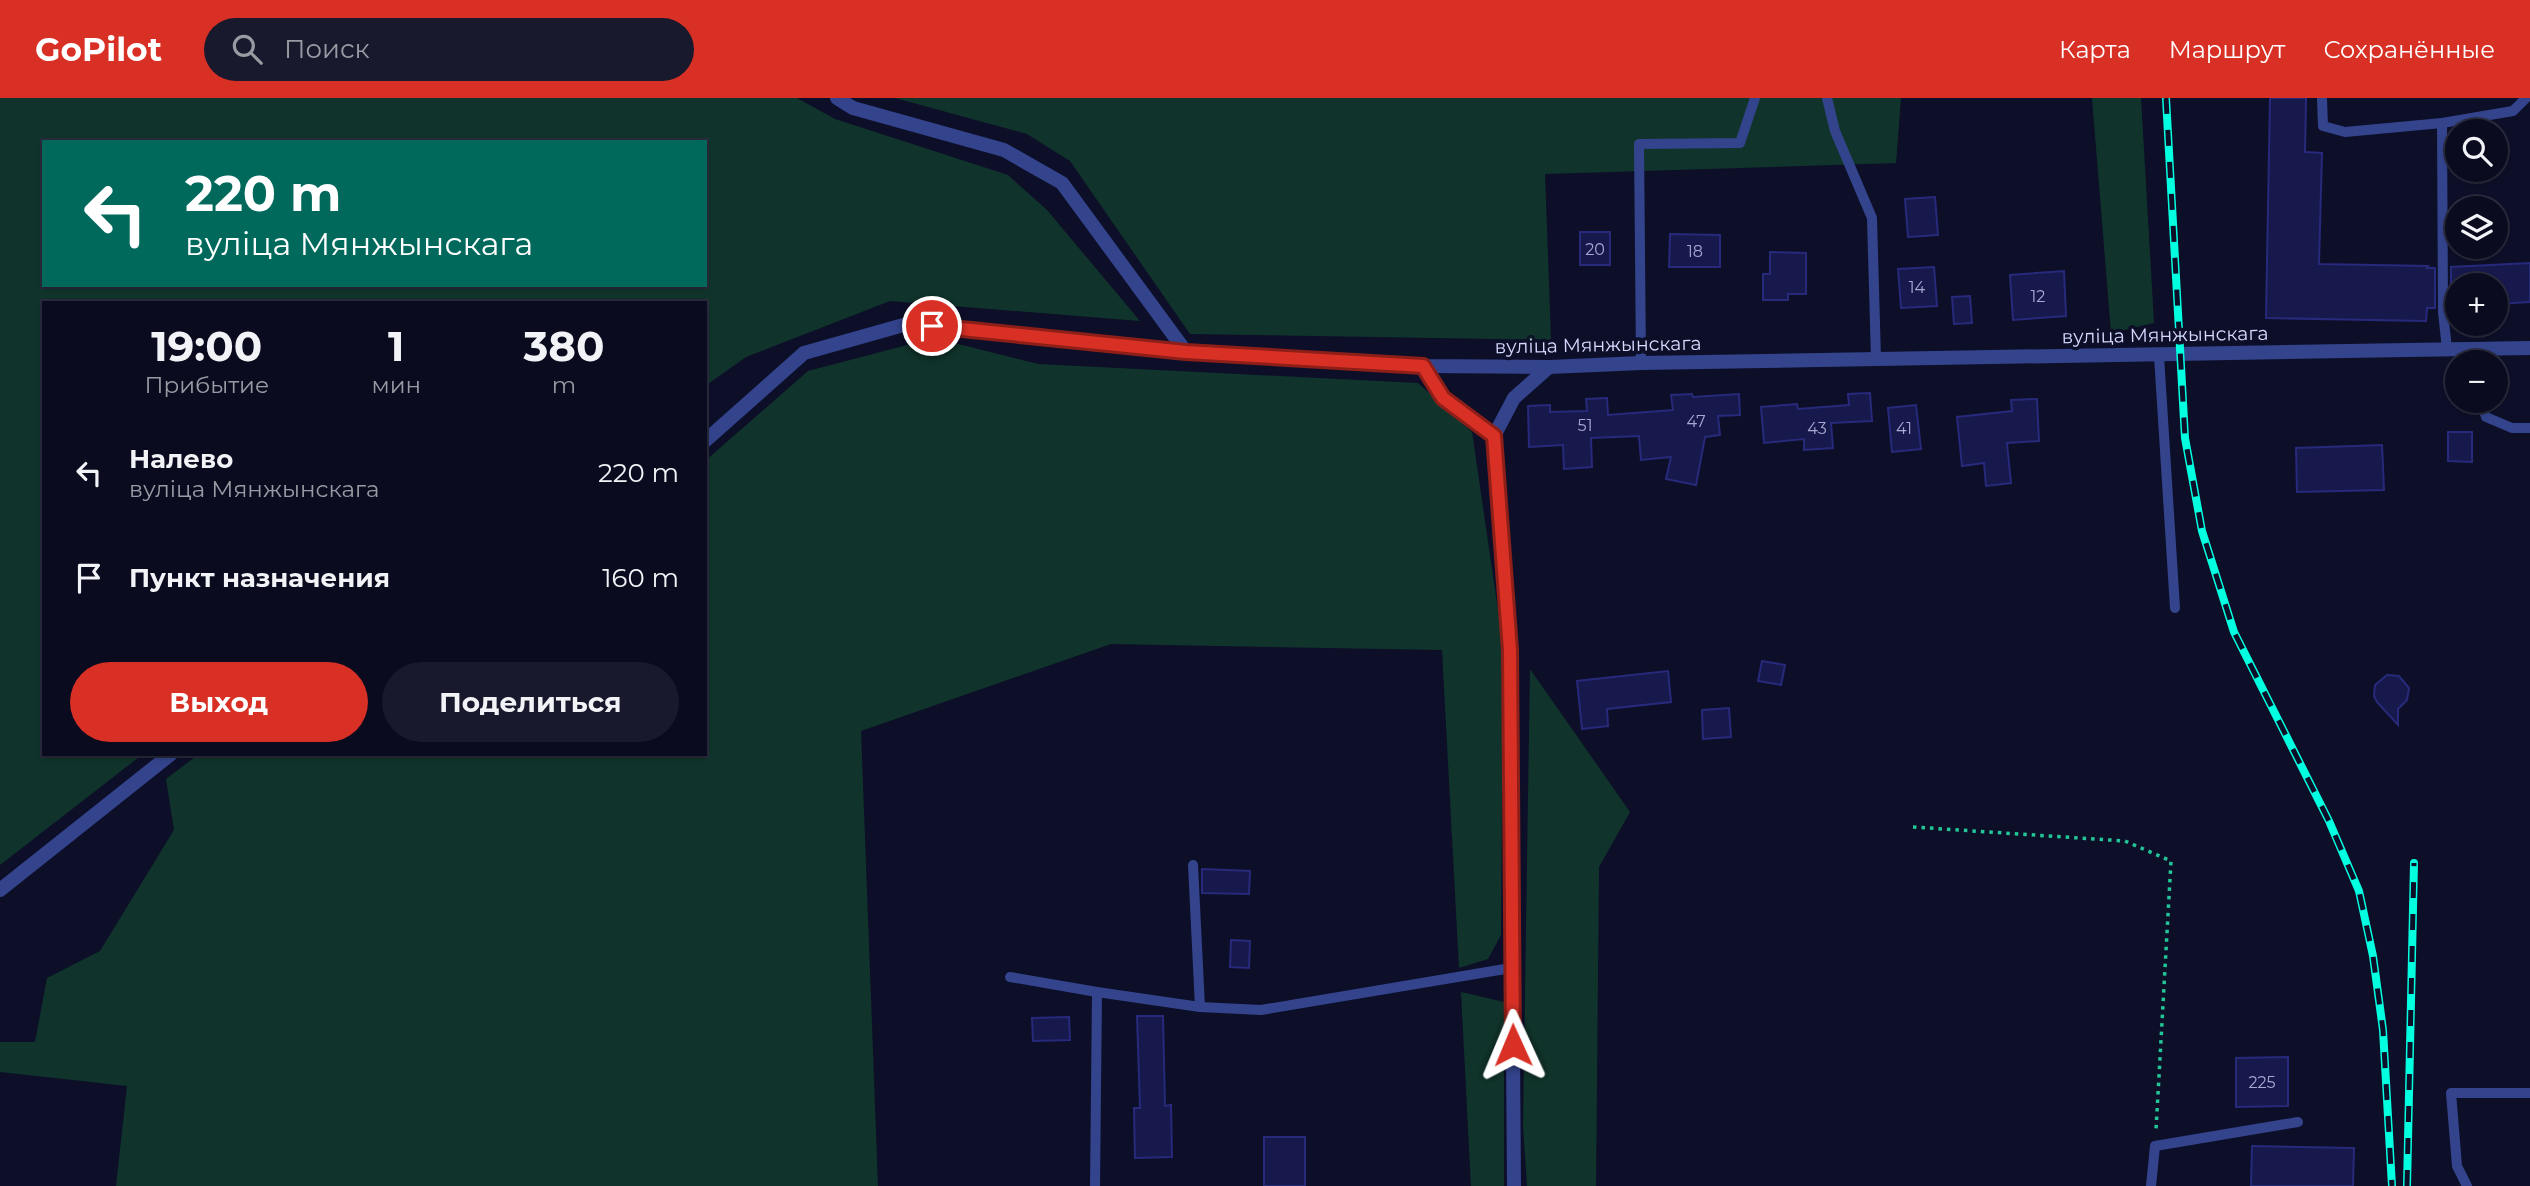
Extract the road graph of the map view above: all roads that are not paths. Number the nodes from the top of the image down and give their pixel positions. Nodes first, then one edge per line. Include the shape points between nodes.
1 (837, 98) edge
2 (1755, 98) edge
3 (1827, 98) edge
4 (2322, 98) edge
5 (2526, 98) edge
6 (2442, 123) junction
7 (2530, 348) edge
8 (2447, 349) junction
9 (2452, 350) edge
10 (2508, 351) edge
11 (1186, 352) junction
12 (2159, 356) junction
13 (1876, 359) junction
14 (1641, 363) junction
15 (1423, 366) junction
16 (1549, 367) junction
17 (2485, 413) edge
18 (2530, 428) edge
19 (1494, 436) junction
20 (707, 439) edge
21 (2175, 608) dead end
22 (168, 756) edge
23 (1193, 865) dead end
24 (0, 890) edge
25 (1511, 968) junction
26 (1010, 976) dead end
27 (1097, 992) junction
28 (1200, 1007) junction
29 (2530, 1093) edge
30 (2298, 1122) dead end
31 (1095, 1186) edge
32 (1514, 1186) edge
33 (2151, 1186) edge
34 (2467, 1186) edge

1 - 11 street via 853,108 1004,150 1062,183
2 - 14 lane via 1740,143 1639,144
3 - 13 lane via 1835,131 1872,218
4 - 6 lane via 2323,125 2345,132
5 - 6 lane via 2513,111
6 - 8 lane
7 - 10 street, вуліца Мянжынскага
8 - 9 street, вуліца Мянжынскага
8 - 12 street, вуліца Мянжынскага
11 - 15 street, вуліца Мянжынскага
11 - 20 street, вуліца Мянжынскага via 907,324 804,353
12 - 13 street, вуліца Мянжынскага
12 - 21 lane
13 - 14 street, вуліца Мянжынскага
14 - 16 street, вуліца Мянжынскага
15 - 16 street, вуліца Мянжынскага
15 - 19 street via 1443,398
16 - 19 street via 1514,398
17 - 18 lane via 2512,428
19 - 25 street via 1510,650
22 - 24 street
23 - 28 lane
25 - 28 lane via 1261,1010
25 - 32 street
26 - 27 lane
27 - 28 lane
27 - 31 lane
29 - 34 lane via 2451,1093 2457,1166
30 - 33 lane via 2155,1146

